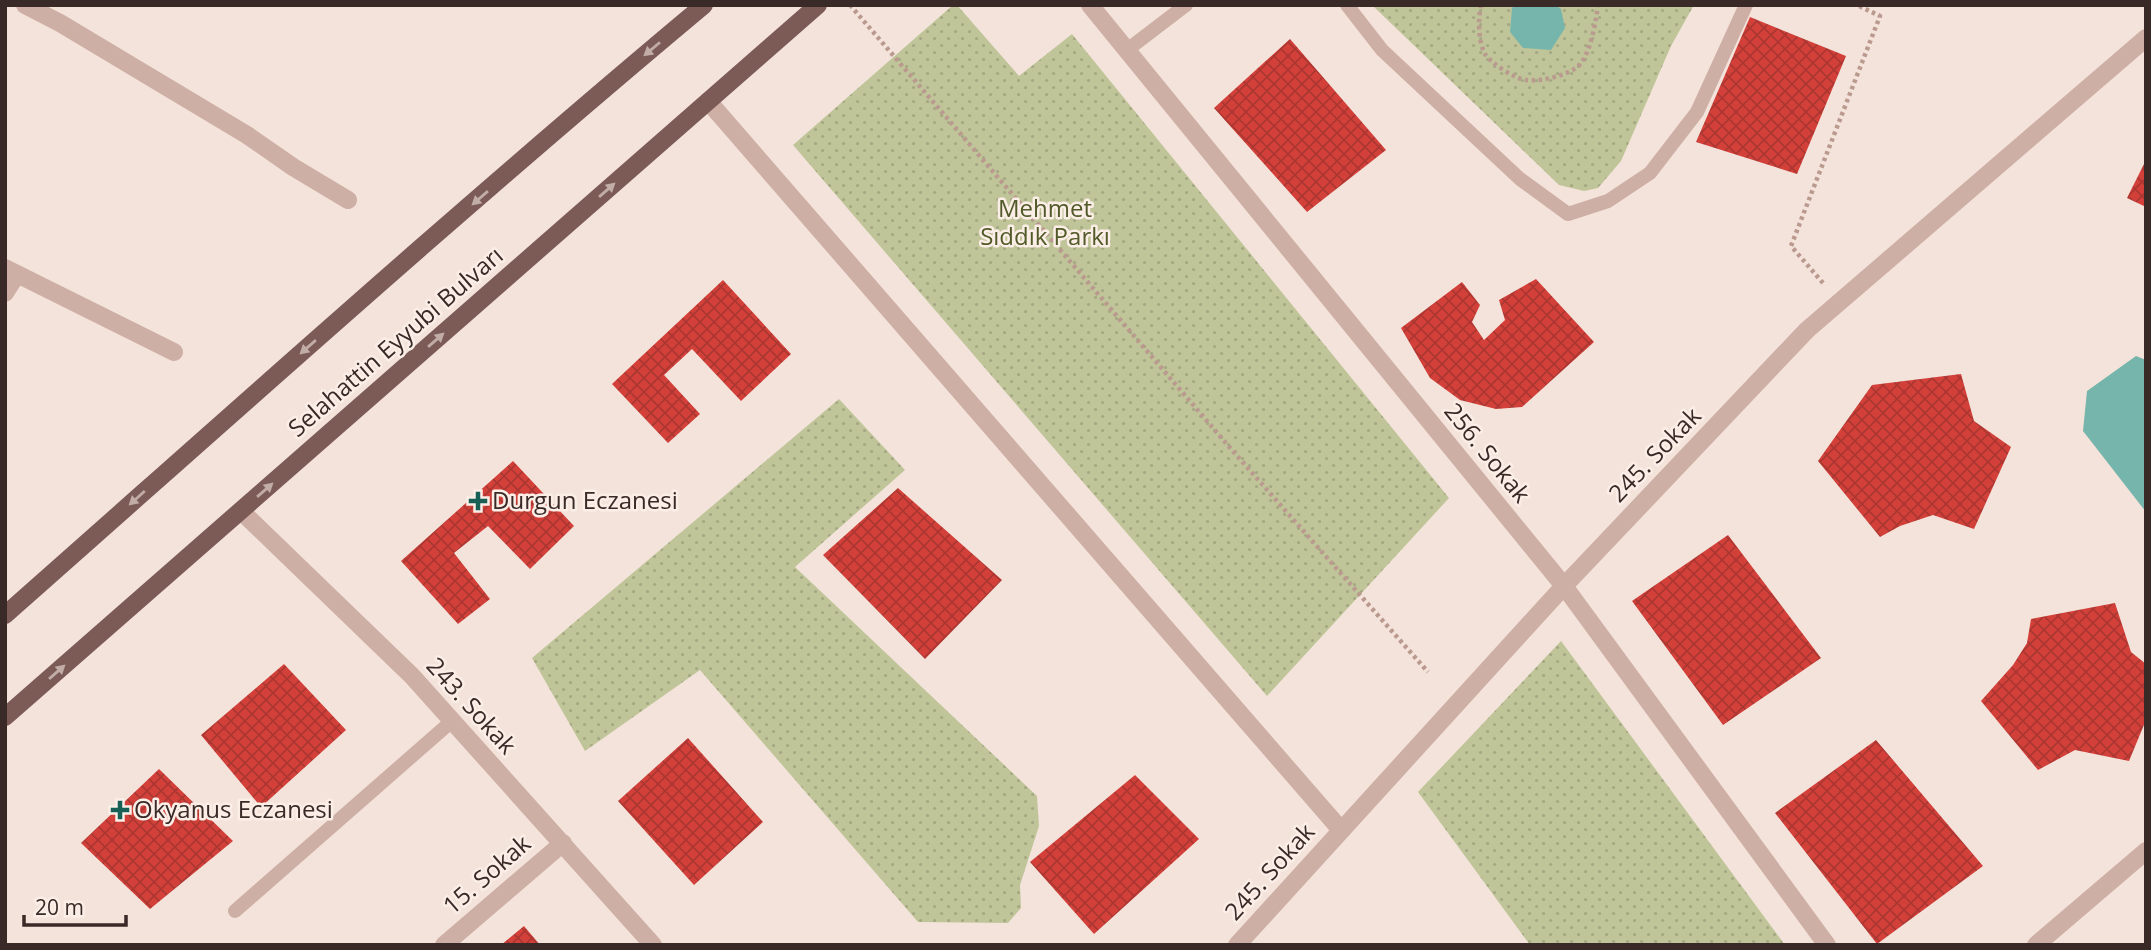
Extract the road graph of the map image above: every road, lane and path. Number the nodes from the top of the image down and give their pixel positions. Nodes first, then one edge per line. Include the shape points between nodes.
1 (25, 5) edge
2 (704, 5) edge
3 (818, 5) edge
4 (850, 5) edge
5 (1090, 5) edge
6 (1186, 5) edge
7 (1347, 5) edge
8 (1481, 5) edge
9 (1598, 5) edge
10 (1746, 5) edge
11 (1857, 5) edge
12 (2146, 38) edge
13 (1126, 50) junction
14 (708, 101) junction
15 (348, 200) dead end
16 (11, 271) edge
17 (5, 293) edge
18 (1840, 302) junction
19 (174, 352) dead end
20 (241, 511) junction
21 (1564, 586) junction
22 (5, 615) edge
23 (1427, 672) dead end
24 (5, 717) edge
25 (452, 721) junction
26 (1341, 830) junction
27 (563, 843) junction
28 (2146, 851) edge
29 (235, 911) dead end
30 (444, 945) edge
31 (653, 945) edge
32 (1237, 945) edge
33 (1828, 945) edge
34 (2036, 945) edge

1 - 15 street
2 -> 22 main road
3 - 14 main road, Selahattin Eyyubi Bulvarı
4 - 23 path
5 - 13 street, 256. Sokak
6 - 13 lane
7 - 10 lane via 1391,59 1520,179 1568,214 1608,201 1650,173 1697,112
8 - 9 path via 1485,54 1511,75 1526,80 1565,75 1581,63 1595,30
11 - 18 path via 1880,16 1791,246
12 - 18 street, 245. Sokak
13 - 21 street, 256. Sokak
20 -> 14 main road, Selahattin Eyyubi Bulvarı
14 - 26 street
16 - 17 street
16 - 19 street
18 - 21 street, 245. Sokak via 1807,330
24 -> 20 main road, Selahattin Eyyubi Bulvarı
20 - 25 street, 243. Sokak via 412,676
21 - 26 street, 245. Sokak
21 - 33 street, 256. Sokak
25 - 27 street, 243. Sokak
25 - 29 lane
26 - 32 street, 245. Sokak
27 - 30 street, 15. Sokak
27 - 31 street, 243. Sokak
28 - 34 street

